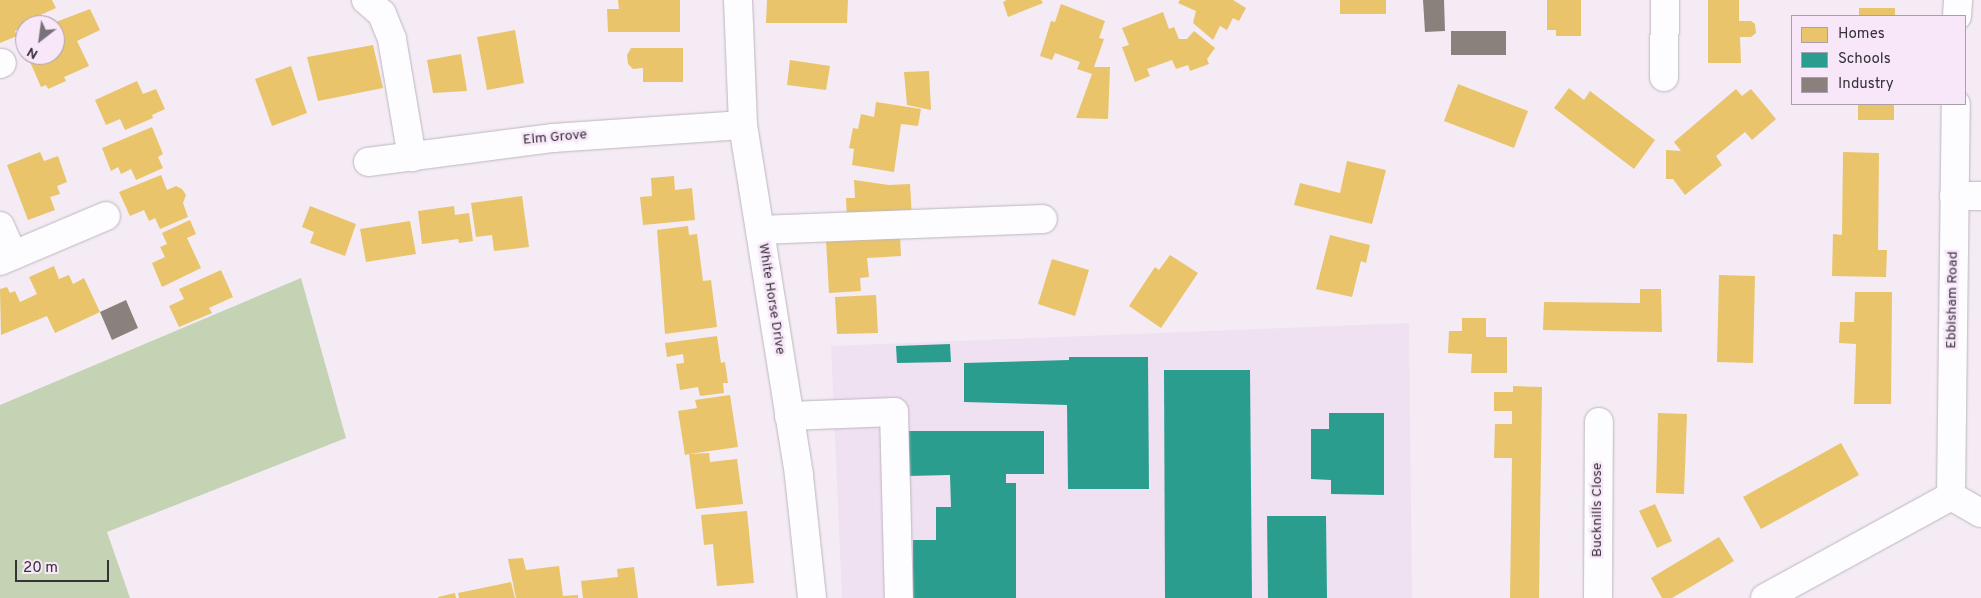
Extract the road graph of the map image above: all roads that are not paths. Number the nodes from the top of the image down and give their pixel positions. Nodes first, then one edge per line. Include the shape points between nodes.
1 (366, 0) edge
2 (738, 0) edge
3 (1958, 0) edge
4 (1664, 8) edge
5 (1958, 15) edge
6 (1664, 78) dead end
7 (1956, 105) edge
8 (743, 126) junction
9 (412, 157) junction
10 (368, 162) dead end
11 (1968, 196) edge
12 (106, 216) dead end
13 (1043, 219) dead end
14 (0, 226) edge
15 (760, 230) junction
16 (6, 258) edge
17 (789, 416) junction
18 (1599, 422) dead end
19 (1951, 496) junction
20 (1981, 513) edge
21 (812, 598) edge
22 (899, 598) edge
23 (1598, 598) edge
24 (1765, 598) edge

1 - 9 street via 382,14 392,39
2 - 8 street, White Horse Drive
3 - 5 street
4 - 6 street
7 - 11 street, Ebbisham Road
8 - 9 street, Elm Grove via 553,138
8 - 15 street, White Horse Drive
9 - 10 street, Elm Grove
11 - 19 street, Ebbisham Road
12 - 16 street
13 - 15 street
14 - 16 street
15 - 17 street, White Horse Drive
17 - 21 street, White Horse Drive
17 - 22 street via 894,412
18 - 23 street, Bucknills Close
19 - 20 street
19 - 24 street

